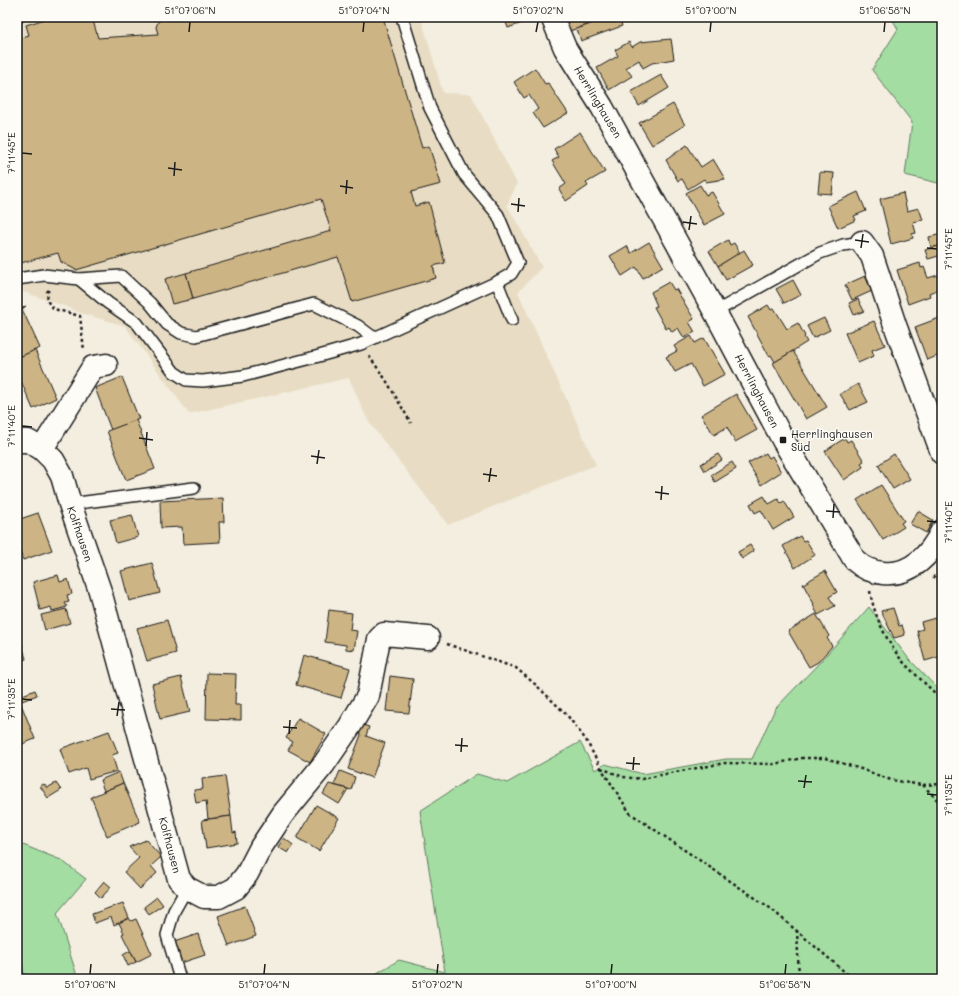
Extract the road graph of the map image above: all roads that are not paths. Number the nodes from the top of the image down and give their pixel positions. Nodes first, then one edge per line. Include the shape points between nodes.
1 (402, 17) edge
2 (552, 17) edge
3 (862, 242) joint
4 (17, 279) edge
5 (78, 279) junction
6 (497, 282) junction
7 (715, 312) junction
8 (512, 320) dead end
9 (374, 338) junction
10 (100, 366) road end
11 (17, 441) edge
12 (42, 449) junction
13 (942, 453) edge
14 (194, 488) dead end
15 (70, 504) junction
16 (942, 531) edge
17 (428, 638) road end
18 (187, 888) junction
19 (180, 979) edge

1 - 6 lane via 430,108 464,174 498,215 518,263 511,274
2 - 7 street, Herrlinghausen via 566,48 602,106
3 - 7 lane via 837,246 820,253
3 - 13 street via 872,256
4 - 5 lane via 44,275
5 - 9 lane via 121,276 150,303 167,324 181,333 196,336 314,304 358,326
5 - 9 lane via 137,323 174,372 186,380 203,381 243,376 361,344
6 - 8 lane
6 - 9 lane
7 - 16 street, Herrlinghausen via 783,440 857,562 866,569 878,572 907,570 924,557
10 - 12 street
11 - 12 street, Kolfhausen via 28,441
12 - 15 street, Kolfhausen via 53,460 62,476
14 - 15 lane
15 - 18 street, Kolfhausen via 100,591 179,878
17 - 18 street via 384,634 379,639 368,696 324,764 265,840 247,874 236,888 219,897 204,897
18 - 19 lane via 174,911 167,936

